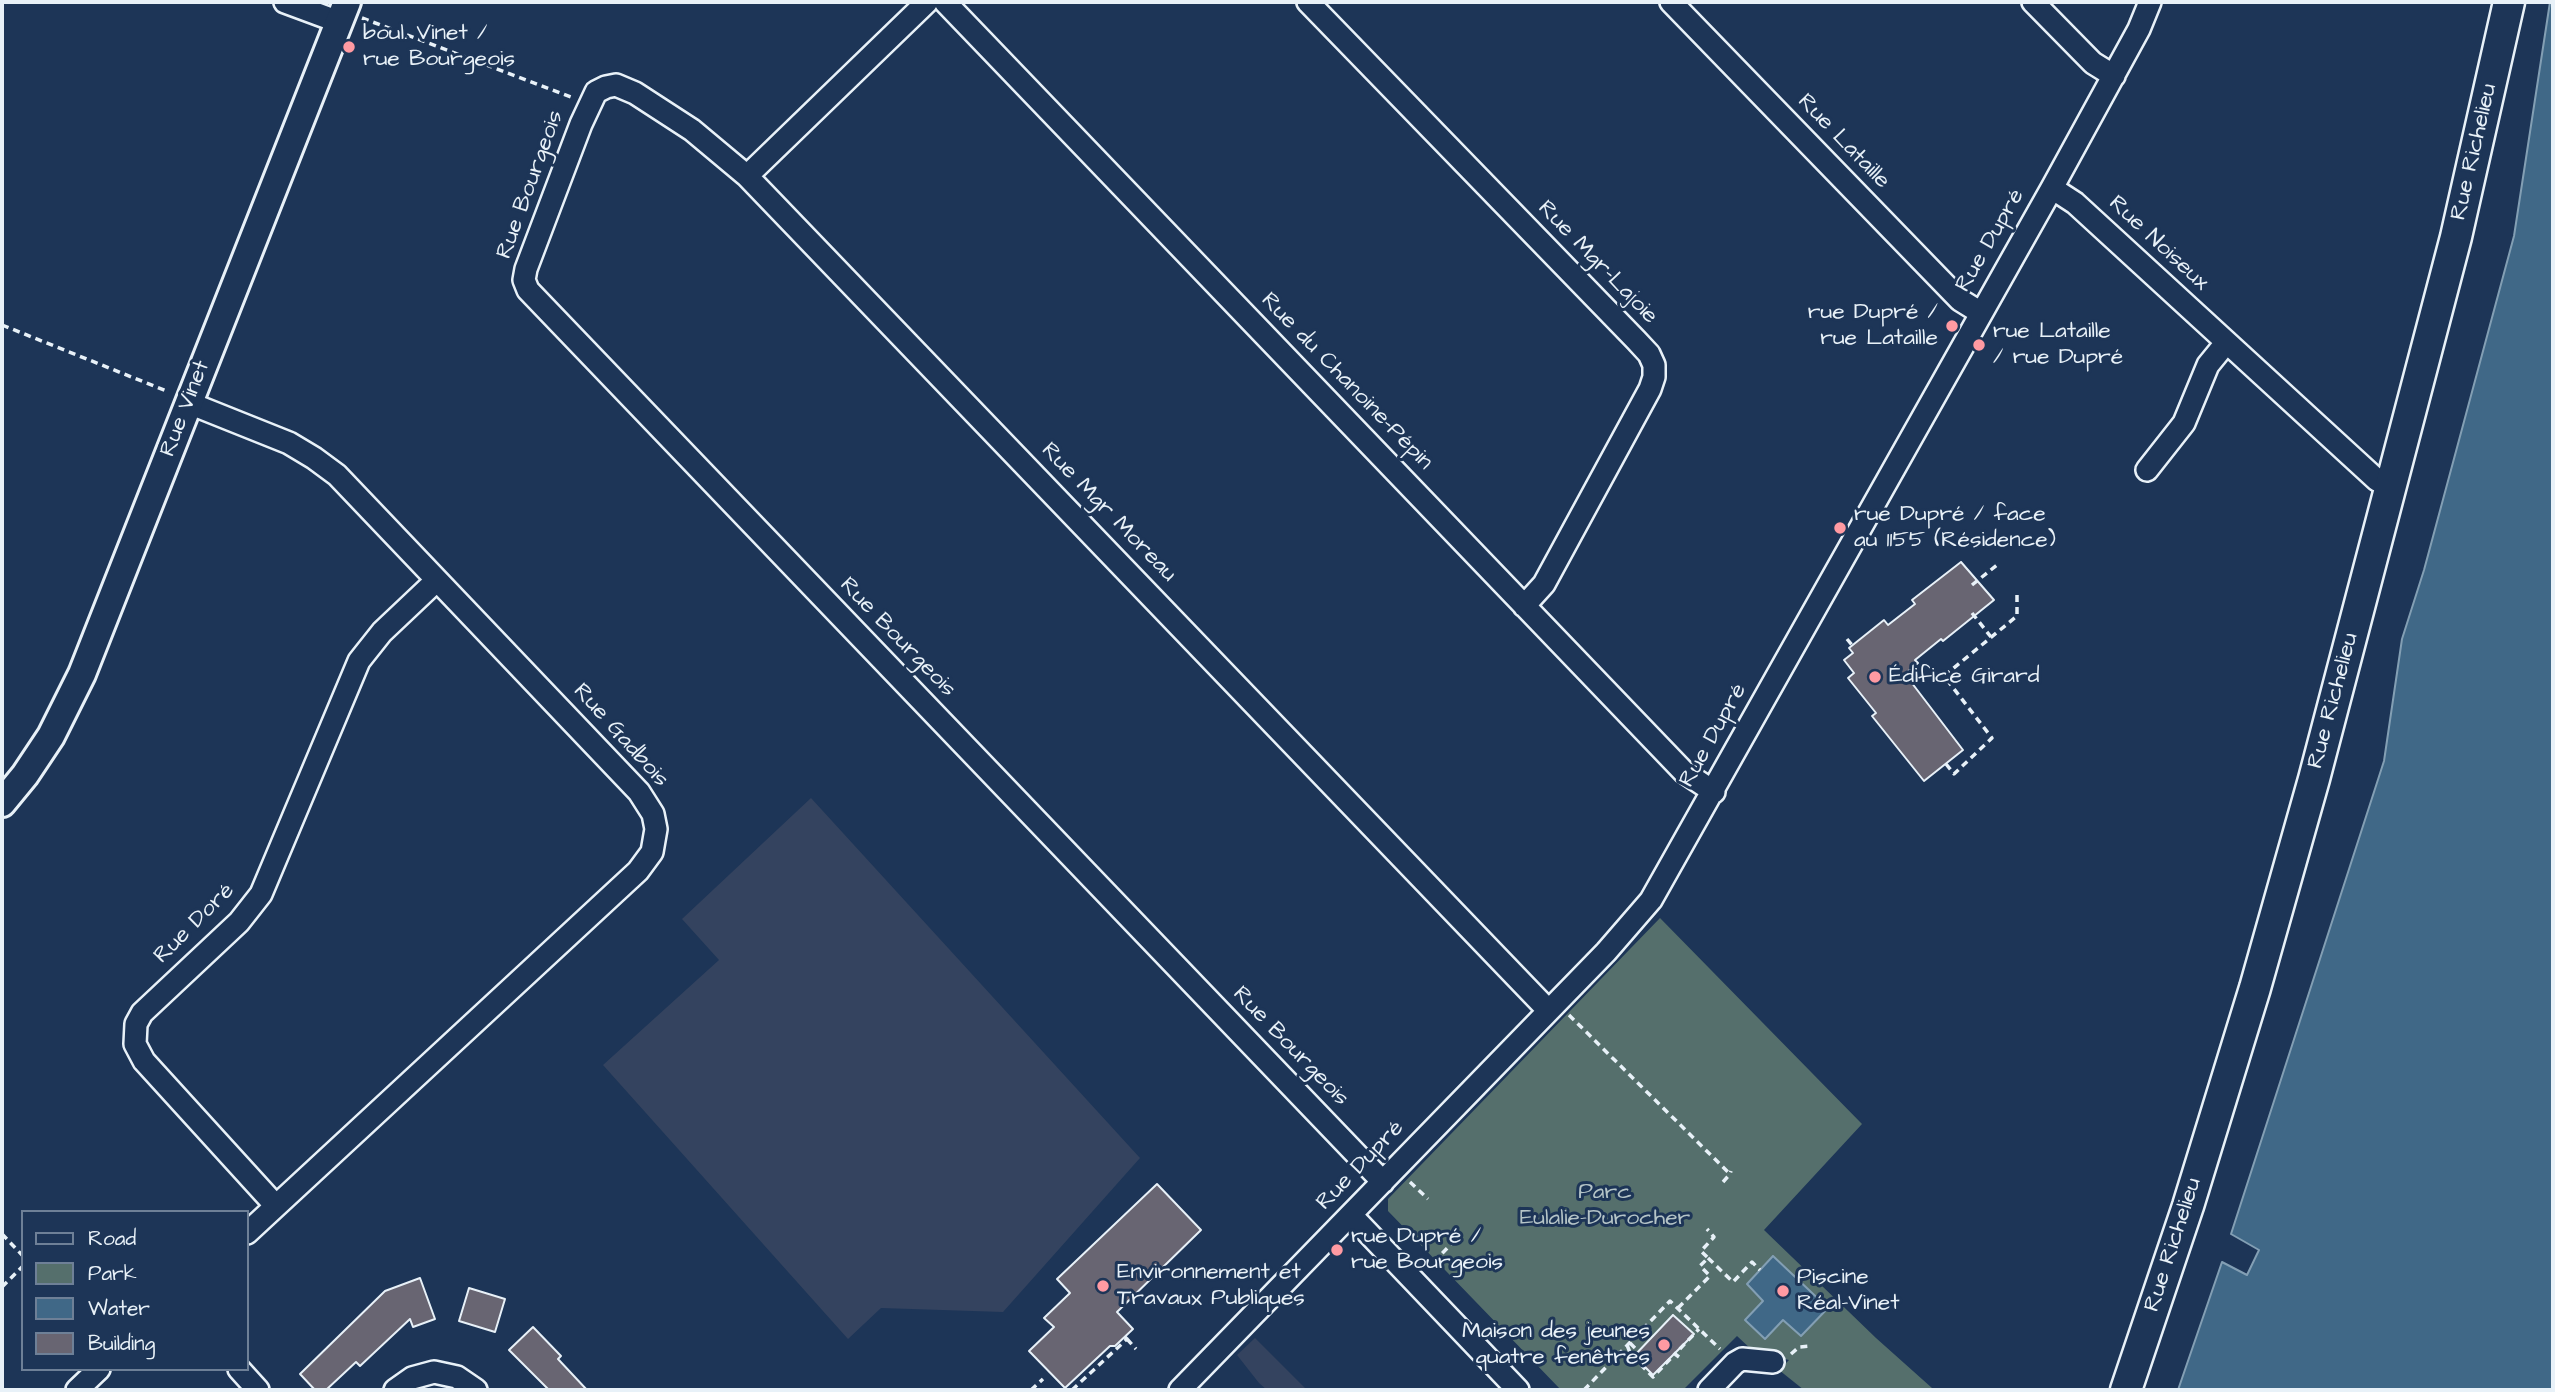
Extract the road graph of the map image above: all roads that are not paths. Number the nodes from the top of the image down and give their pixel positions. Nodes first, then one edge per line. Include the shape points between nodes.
1 (285, 2) edge
2 (928, 2) edge
3 (945, 2) edge
4 (1308, 2) edge
5 (1671, 2) edge
6 (2034, 2) edge
7 (2150, 2) edge
8 (2509, 2) edge
9 (349, 14) edge
10 (2114, 76) junction
11 (606, 87) joint
12 (747, 176) junction
13 (2052, 188) junction
14 (1981, 313) junction
15 (2226, 343) junction
16 (189, 403) junction
17 (2147, 470) dead end
18 (2391, 486) junction
19 (437, 580) junction
20 (1524, 606) junction
21 (1714, 792) junction
22 (2, 803) edge
23 (1557, 1011) junction
24 (1384, 1182) junction
25 (276, 1206) junction
26 (1351, 1215) junction
27 (248, 1232) edge
28 (1782, 1358) road end
29 (97, 1371) edge
30 (241, 1371) edge
31 (77, 1390) edge
32 (258, 1390) edge
33 (395, 1390) edge
34 (476, 1390) edge
35 (1180, 1390) edge
36 (1518, 1390) edge
37 (1709, 1390) edge
38 (2126, 1390) edge

1 - 9 street
2 - 12 street
3 - 20 street, Rue du Chanoine-Pépin
4 - 20 street, Rue Mgr-Lajoie via 1636,340 1654,365 1650,389 1544,584
5 - 14 street, Rue Lataille via 1960,300
6 - 10 street via 2093,63
7 - 10 street, Rue Dupré
8 - 18 main road, Rue Richelieu via 2456,237
9 - 16 street, Rue Vinet
10 - 13 street, Rue Dupré
11 - 12 street, Rue Mgr Moreau via 621,86 663,110
11 - 24 street, Rue Bourgeois via 591,100 558,182 526,269 528,290
12 - 23 street, Rue Mgr Moreau
13 - 14 street, Rue Dupré
13 - 15 street, Rue Noiseux via 2075,203
14 - 21 street, Rue Dupré
15 - 17 street via 2208,365 2184,423
15 - 18 street, Rue Noiseux via 2377,480
16 - 19 street, Rue Gadbois via 314,458 337,475
16 - 22 street, Rue Vinet via 73,695 39,756
18 - 38 main road, Rue Richelieu via 2255,988
19 - 25 street, Rue Doré via 374,641 353,672 261,894 239,922 142,1013 136,1024 135,1044 144,1061
19 - 25 street, Rue Gadbois via 646,800 655,821 654,845 638,871
20 - 21 street, Rue du Chanoine-Pépin via 1684,772
21 - 23 street, Rue Dupré via 1651,900
23 - 24 street, Rue Dupré
24 - 26 street, Rue Dupré
25 - 27 street, Rue Gadbois
26 - 35 street, Rue Dupré
26 - 36 street
28 - 37 street via 1742,1359
29 - 31 street
30 - 32 street
33 - 34 street via 412,1378 434,1372 457,1377

